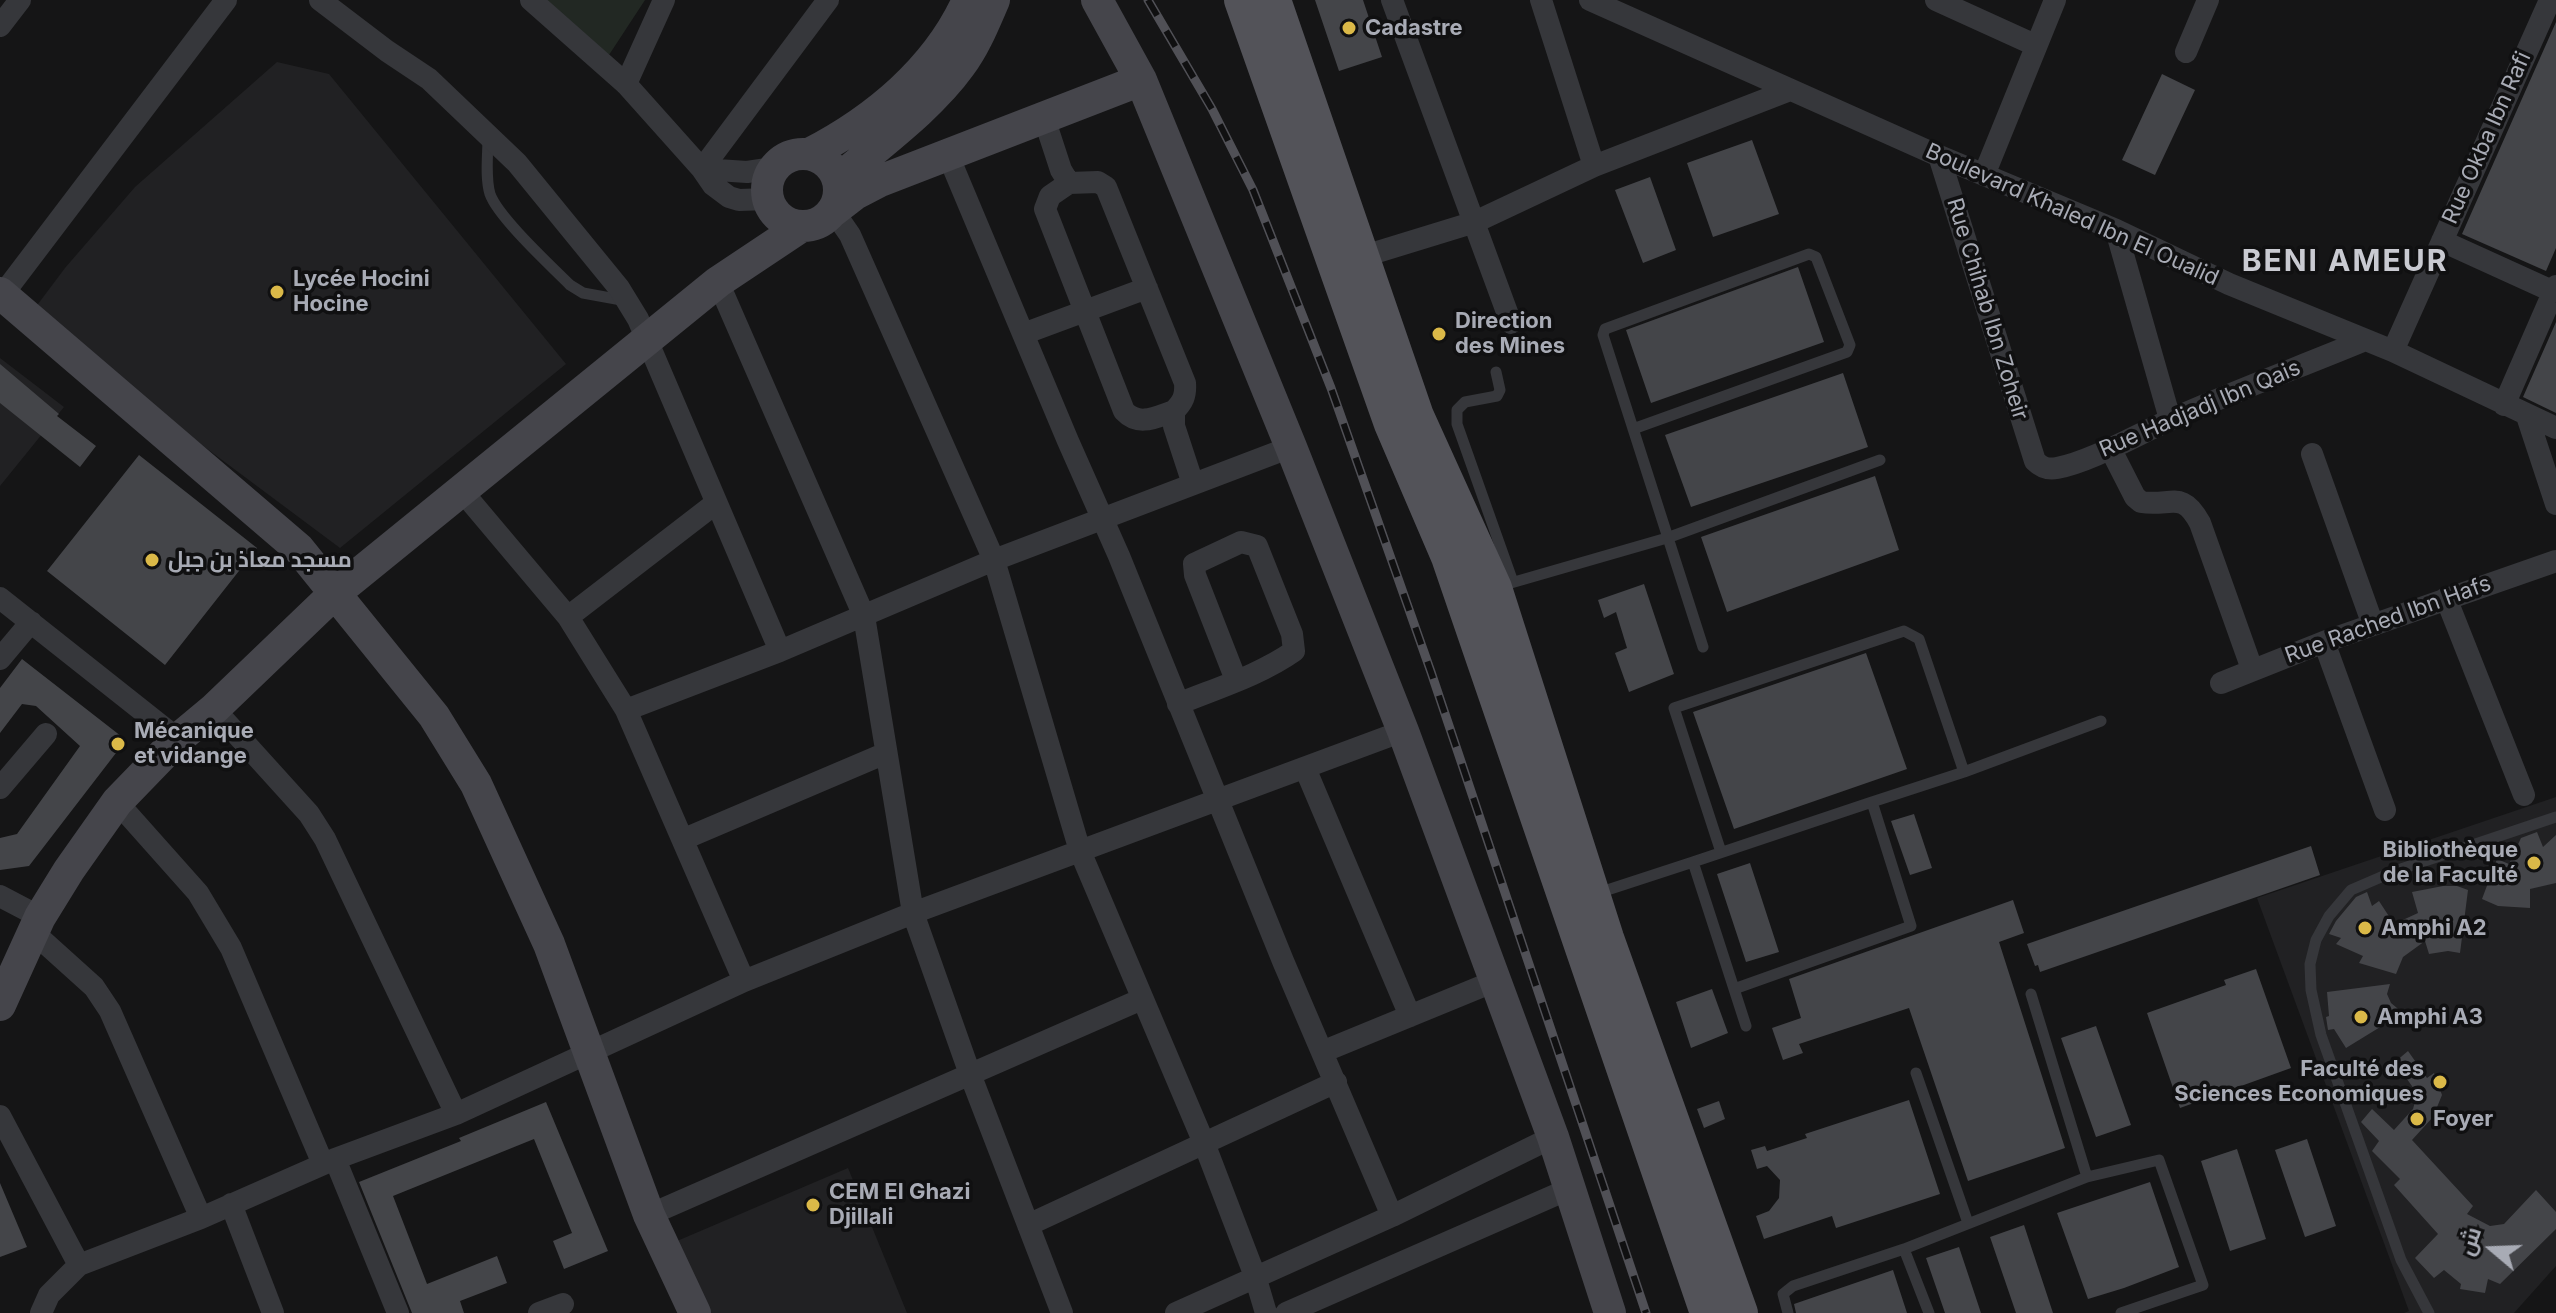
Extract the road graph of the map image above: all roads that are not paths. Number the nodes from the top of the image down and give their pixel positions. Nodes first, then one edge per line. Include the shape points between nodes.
1 (226, 0) edge
2 (320, 0) edge
3 (531, 0) edge
4 (664, 0) edge
5 (828, 0) edge
6 (968, 0) edge
7 (994, 0) edge
8 (1097, 0) edge
9 (1242, 0) edge
10 (1273, 0) edge
11 (1392, 0) edge
12 (1541, 0) edge
13 (1590, 0) edge
14 (1936, 0) edge
15 (2055, 0) edge
16 (2208, 0) edge
17 (1613, 5) edge
18 (2546, 6) edge
19 (2035, 45) junction
20 (2186, 52) dead end
21 (1141, 80) junction
22 (626, 84) junction
23 (1790, 90) junction
24 (1044, 118) junction
25 (488, 136) junction
26 (809, 154) junction
27 (948, 155) junction
28 (1939, 156) junction
29 (1594, 166) junction
30 (702, 169) junction
31 (1984, 175) junction
32 (1069, 183) junction
33 (770, 190) junction
34 (836, 197) junction
35 (1475, 222) junction
36 (802, 226) junction
37 (2116, 230) junction
38 (2442, 241) junction
39 (1361, 257) junction
40 (718, 282) junction
41 (1147, 288) junction
42 (2555, 289) edge
43 (1, 296) edge
44 (627, 301) junction
45 (1086, 311) junction
46 (1511, 323) dead end
47 (1023, 334) junction
48 (646, 340) junction
49 (2365, 340) junction
50 (2393, 351) junction
51 (1496, 372) dead end
52 (2504, 405) junction
53 (1174, 411) junction
54 (2527, 416) junction
55 (2170, 419) junction
56 (2556, 428) edge
57 (1633, 429) junction
58 (1291, 447) junction
59 (2110, 448) junction
60 (2312, 454) dead end
61 (1880, 460) dead end
62 (2035, 461) joint
63 (1193, 484) junction
64 (461, 490) junction
65 (716, 503) junction
66 (2556, 504) edge
67 (1103, 518) junction
68 (1667, 538) junction
69 (994, 560) junction
70 (2556, 561) edge
71 (1485, 590) junction
72 (334, 594) junction
73 (0, 598) edge
74 (2446, 598) junction
75 (864, 616) junction
76 (568, 617) junction
77 (31, 622) junction
78 (2373, 625) junction
79 (2324, 642) junction
80 (1703, 647) dead end
81 (780, 651) junction
82 (0, 659) edge
83 (2252, 669) junction
84 (1236, 680) junction
85 (2221, 683) dead end
86 (1178, 704) junction
87 (214, 709) junction
88 (626, 710) junction
89 (2101, 721) dead end
90 (1403, 731) junction
91 (46, 734) dead end
92 (178, 739) junction
93 (886, 753) junction
94 (1305, 768) junction
95 (1964, 772) junction
96 (0, 788) edge
97 (2524, 795) dead end
98 (1219, 801) junction
99 (117, 802) junction
100 (1872, 802) junction
101 (2385, 810) dead end
102 (2556, 817) edge
103 (684, 839) junction
104 (1080, 851) junction
105 (1721, 852) junction
106 (1693, 862) junction
107 (0, 896) edge
108 (1580, 899) junction
109 (913, 913) junction
110 (36, 925) junction
111 (744, 981) junction
112 (1495, 981) junction
113 (1734, 989) junction
114 (2031, 994) dead end
115 (1142, 999) junction
116 (0, 1005) edge
117 (1410, 1016) junction
118 (1746, 1026) dead end
119 (1322, 1052) junction
120 (590, 1054) junction
121 (1916, 1073) dead end
122 (970, 1074) junction
123 (1336, 1082) junction
124 (456, 1114) junction
125 (0, 1116) edge
126 (1553, 1137) junction
127 (1204, 1143) junction
128 (329, 1162) junction
129 (2087, 1177) junction
130 (1569, 1189) junction
131 (231, 1204) junction
132 (649, 1215) junction
133 (1392, 1216) junction
134 (201, 1218) junction
135 (1968, 1223) junction
136 (1028, 1225) junction
137 (1904, 1249) junction
138 (79, 1265) junction
139 (1255, 1276) junction
140 (563, 1304) dead end
141 (41, 1313) edge
142 (273, 1313) edge
143 (398, 1313) edge
144 (539, 1313) edge
145 (695, 1313) edge
146 (1062, 1313) edge
147 (1176, 1313) edge
148 (1266, 1313) edge
149 (1286, 1313) edge
150 (1610, 1313) edge
151 (1708, 1313) edge
152 (1740, 1313) edge
153 (1788, 1313) edge
154 (1929, 1313) edge
155 (2121, 1313) edge
156 (2429, 1313) edge

1 - 43 street
2 - 25 street via 429,79
3 - 22 street
4 - 22 street
5 - 30 street
6 - 26 street via 956,25 917,75 862,123
7 - 34 street via 960,66
8 - 21 street
9 - 71 main road via 1392,424 1449,557
10 - 39 main road
11 - 35 street
12 - 29 street
13 - 17 street, Boulevard Khaled Ibn El Oualid
14 - 19 street
15 - 19 street
16 - 20 street
17 - 23 street, Boulevard Khaled Ibn El Oualid
18 - 38 street, Rue Okba Ibn Rafi
19 - 31 street
21 - 24 street
21 - 58 street
22 - 30 street
23 - 28 street, Boulevard Khaled Ibn El Oualid
23 - 29 street
24 - 27 street
24 - 32 street
25 - 44 street via 517,163
25 - 44 lane via 488,184 501,213 570,285 583,293
26 - 33 street via 784,159
26 - 34 street via 827,163
27 - 34 street
27 - 47 street
28 - 31 street, Boulevard Khaled Ibn El Oualid
28 - 62 street, Rue Chihab Ibn Zoheir
29 - 35 street
30 - 33 street via 747,172
30 - 33 street via 729,197 748,201
31 - 37 street, Boulevard Khaled Ibn El Oualid
32 - 41 street via 1098,182 1106,187
32 - 45 street via 1050,196 1045,209
33 - 36 street via 782,220
33 - 40 street via 746,242
34 - 36 street via 813,225
34 - 69 street via 841,222
35 - 39 street
35 - 46 street
36 - 40 street
37 - 49 street, Boulevard Khaled Ibn El Oualid
37 - 55 street
38 - 42 street
38 - 50 street, Rue Okba Ibn Rafi
39 - 71 main road
40 - 48 street
40 - 75 street
41 - 45 street
41 - 53 street via 1185,383 1186,395
42 - 52 street
43 - 72 street via 299,549
44 - 48 street
45 - 47 street
45 - 53 street via 1124,411 1139,421
47 - 67 street
48 - 64 street
48 - 65 street
49 - 50 street, Boulevard Khaled Ibn El Oualid
49 - 55 street, Rue Hadjadj Ibn Qais
50 - 52 street, Boulevard Khaled Ibn El Oualid
51 - 71 lane via 1497,396 1465,402 1457,410
52 - 54 street, Boulevard Khaled Ibn El Oualid
53 - 63 street
54 - 56 street, Boulevard Khaled Ibn El Oualid
54 - 66 street
55 - 59 street, Rue Hadjadj Ibn Qais
57 - 57 lane via 1847,352 1850,345 1816,257 1809,254 1604,330
57 - 68 lane
58 - 63 street
58 - 90 street
59 - 62 street, Rue Hadjadj Ibn Qais via 2058,468 2047,469
59 - 83 street via 2141,502 2178,500 2193,510
60 - 78 street
61 - 68 lane
63 - 67 street
64 - 72 street
64 - 76 street
65 - 76 street
65 - 81 street
67 - 69 street
67 - 86 street
68 - 71 lane
68 - 80 lane
69 - 75 street
69 - 104 street
70 - 74 street, Rue Rached Ibn Hafs
71 - 108 main road
72 - 87 street
72 - 120 street via 434,716 476,784 549,944
73 - 77 street
74 - 78 street, Rue Rached Ibn Hafs
74 - 97 street
75 - 81 street
75 - 93 street
76 - 88 street
77 - 82 street
77 - 92 street
78 - 79 street, Rue Rached Ibn Hafs
79 - 83 street, Rue Rached Ibn Hafs
79 - 101 street
81 - 88 street
83 - 85 street, Rue Rached Ibn Hafs
84 - 84 street via 1294,651 1257,546 1241,542 1194,564
84 - 86 street
86 - 98 street
87 - 92 street
87 - 124 street via 309,814 325,839
88 - 103 street
89 - 95 lane
90 - 94 street
90 - 112 street
91 - 96 street
92 - 99 street
93 - 103 street
93 - 109 street
94 - 98 street
94 - 117 street
95 - 100 lane
95 - 105 lane via 1919,639 1904,631 1674,708
98 - 104 street
98 - 119 street
99 - 110 street
99 - 128 street via 214,917
100 - 105 lane
100 - 113 lane via 1911,926
102 - 156 lane via 2351,890 2316,940 2311,990 2321,1035 2401,1260
103 - 111 street
104 - 109 street
104 - 115 street
105 - 106 lane
106 - 108 lane
106 - 113 lane
107 - 110 street
108 - 151 main road
108 - 152 main road via 1606,938
109 - 111 street
109 - 122 street
110 - 116 street
110 - 134 street via 110,1011
111 - 120 street
112 - 117 street
112 - 126 street
113 - 118 lane
114 - 129 lane
115 - 122 street
115 - 127 street
117 - 119 street
119 - 123 street
120 - 124 street
120 - 132 street
121 - 135 lane
122 - 132 street
122 - 136 street
123 - 127 street
123 - 133 street
124 - 128 street
125 - 138 street
126 - 130 street
126 - 133 street
127 - 136 street
127 - 139 street
128 - 131 street
128 - 143 street
129 - 135 lane
129 - 155 lane via 2159,1160 2203,1285
130 - 149 street
130 - 150 street
131 - 134 street
131 - 142 street
132 - 145 street
133 - 139 street
134 - 138 street
135 - 137 lane
136 - 146 street
137 - 153 lane via 1793,1286 1783,1294
137 - 154 lane
138 - 141 street via 49,1295
139 - 147 street
139 - 148 street
140 - 144 street

